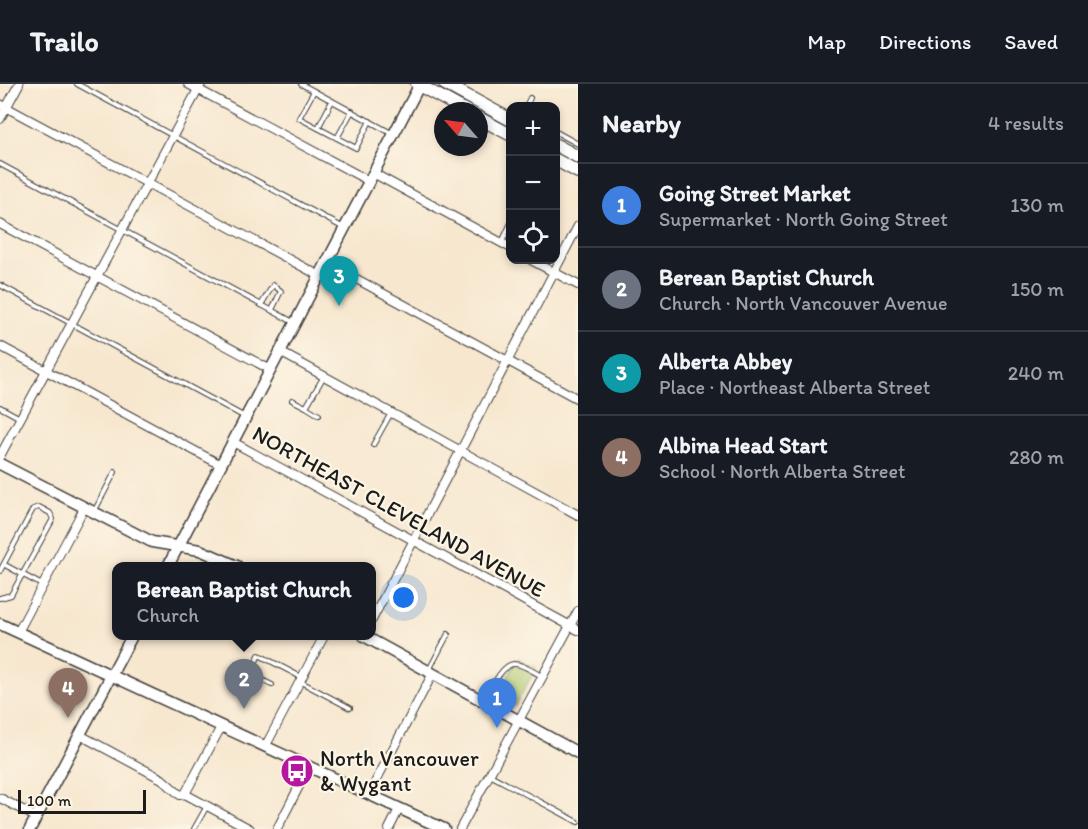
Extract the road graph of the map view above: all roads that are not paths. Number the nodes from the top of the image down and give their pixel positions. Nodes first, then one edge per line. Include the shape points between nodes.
1 (19, 84) edge
2 (76, 84) edge
3 (188, 84) edge
4 (301, 84) edge
5 (313, 84) edge
6 (419, 84) edge
7 (445, 84) edge
8 (199, 87) edge
9 (312, 90) junction
10 (530, 98) dead end
11 (332, 101) junction
12 (450, 102) edge
13 (528, 102) edge
14 (3, 105) edge
15 (352, 111) junction
16 (506, 118) edge
17 (0, 119) edge
18 (370, 122) junction
19 (488, 123) edge
20 (318, 128) junction
21 (506, 133) edge
22 (394, 134) junction
23 (560, 135) edge
24 (172, 136) junction
25 (337, 138) junction
26 (578, 144) edge
27 (560, 148) edge
28 (578, 157) edge
29 (560, 163) edge
30 (0, 164) edge
31 (578, 172) edge
32 (371, 177) junction
33 (147, 183) junction
34 (0, 224) edge
35 (578, 226) edge
36 (345, 228) junction
37 (122, 230) junction
38 (506, 232) edge
39 (501, 243) junction
40 (506, 246) edge
41 (327, 263) junction
42 (539, 264) edge
43 (554, 272) junction
44 (97, 276) junction
45 (320, 276) junction
46 (0, 285) edge
47 (578, 285) edge
48 (261, 304) junction
49 (272, 311) junction
50 (71, 323) junction
51 (295, 323) junction
52 (0, 346) edge
53 (280, 352) junction
54 (507, 361) junction
55 (46, 370) junction
56 (271, 370) junction
57 (324, 376) junction
58 (578, 399) edge
59 (292, 400) dead end
60 (0, 407) edge
61 (306, 407) junction
62 (391, 413) junction
63 (319, 414) dead end
64 (246, 417) junction
65 (20, 418) junction
66 (233, 442) junction
67 (373, 446) dead end
68 (460, 451) junction
69 (0, 456) edge
70 (0, 464) edge
71 (221, 465) junction
72 (115, 472) dead end
73 (89, 510) junction
74 (578, 515) edge
75 (414, 540) junction
76 (178, 547) junction
77 (170, 562) edge
78 (227, 562) edge
79 (5, 565) junction
80 (0, 572) edge
81 (23, 575) junction
82 (43, 586) junction
83 (0, 598) edge
84 (578, 611) edge
85 (376, 612) edge
86 (0, 624) edge
87 (570, 626) junction
88 (578, 630) edge
89 (18, 632) junction
90 (448, 634) dead end
91 (130, 640) edge
92 (322, 640) edge
93 (371, 640) edge
94 (431, 672) junction
95 (112, 675) junction
96 (543, 677) junction
97 (301, 680) junction
98 (272, 685) dead end
99 (485, 702) junction
100 (350, 708) dead end
101 (519, 720) junction
102 (221, 727) junction
103 (80, 735) junction
104 (265, 747) junction
105 (578, 753) edge
106 (309, 767) junction
107 (490, 775) junction
108 (185, 794) junction
109 (369, 794) junction
110 (0, 798) edge
111 (207, 806) junction
112 (399, 809) junction
113 (36, 817) junction
114 (578, 822) edge
115 (30, 829) edge
116 (194, 829) edge
117 (250, 829) edge
118 (277, 829) edge
119 (389, 829) edge
120 (444, 829) edge
121 (460, 829) edge

1 - 14 street
2 - 24 lane
3 - 8 street
4 - 9 lane
5 - 9 lane
6 - 12 main road
6 - 22 main road
7 - 16 main road
8 - 24 street
8 - 32 street
9 - 11 lane
9 - 20 lane via 300,118
10 - 13 lane
11 - 15 lane
11 - 20 lane
14 - 17 street
14 - 33 street
15 - 18 lane
15 - 25 lane
18 - 22 lane
18 - 25 lane via 356,148
19 - 21 main road
20 - 25 lane
22 - 32 main road
23 - 26 lane
24 - 33 street
24 - 36 lane
27 - 28 main road
29 - 31 main road
30 - 37 lane
32 - 36 main road
32 - 39 street
33 - 37 street
33 - 45 street
34 - 44 street
35 - 43 street
36 - 41 main road
37 - 44 street
37 - 48 lane
38 - 39 lane
39 - 40 street
41 - 45 main road
41 - 54 street
42 - 43 street
43 - 47 street
43 - 54 street
44 - 50 street
44 - 56 street
45 - 51 main road
46 - 50 lane
48 - 49 lane
48 - 49 lane via 271,286 281,290
49 - 51 lane
50 - 55 street
50 - 64 lane
51 - 53 main road
52 - 55 street
53 - 56 main road
53 - 57 street
54 - 58 street
54 - 68 street
55 - 65 street
55 - 71 street
56 - 64 main road
57 - 61 lane
57 - 62 street
59 - 61 lane
60 - 65 lane
61 - 63 lane
62 - 67 lane
62 - 68 street
64 - 66 main road
65 - 69 street
66 - 71 main road
66 - 75 street, NORTHEAST CLEVELAND AVENUE
68 - 74 street
68 - 75 street
70 - 73 main road
71 - 76 main road
72 - 73 lane
73 - 76 main road via 152,542
73 - 82 street
75 - 85 street
75 - 87 street, NORTHEAST CLEVELAND AVENUE
76 - 77 main road
76 - 78 main road via 210,553
79 - 80 lane
79 - 81 lane
79 - 81 lane via 33,509 45,510 53,519
81 - 82 lane
81 - 83 lane via 11,595
82 - 89 street
84 - 87 street
86 - 89 main road
87 - 88 street, NORTHEAST CLEVELAND AVENUE
87 - 96 street
89 - 95 main road
90 - 94 lane
91 - 95 main road
92 - 97 street
93 - 94 main road
94 - 99 main road
94 - 109 street
95 - 102 main road
95 - 103 main road
96 - 99 lane via 511,665
96 - 101 street
97 - 98 lane via 258,656 250,674
97 - 100 lane
97 - 104 street
99 - 101 main road
101 - 105 main road
101 - 107 street
102 - 104 main road
102 - 108 street
103 - 108 street via 162,779 174,792
103 - 113 main road
104 - 106 main road
106 - 109 main road
106 - 118 street
107 - 114 lane
107 - 121 street
108 - 111 street
109 - 112 main road
110 - 113 street
111 - 116 lane
111 - 117 street
112 - 119 street
112 - 120 main road
113 - 115 main road

